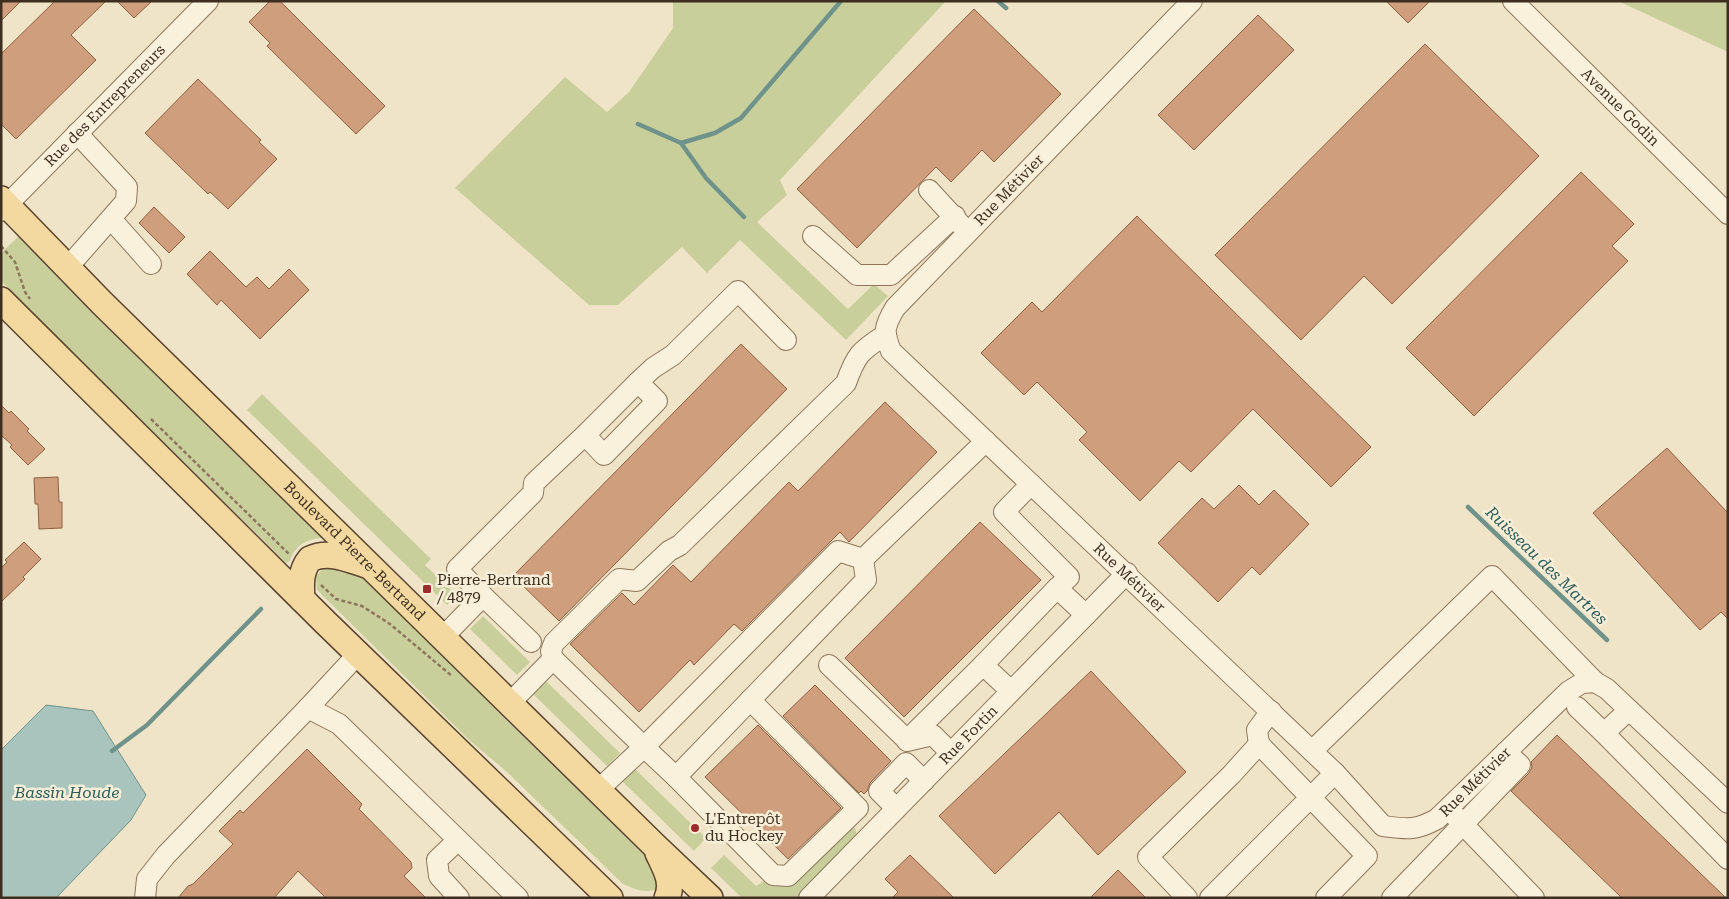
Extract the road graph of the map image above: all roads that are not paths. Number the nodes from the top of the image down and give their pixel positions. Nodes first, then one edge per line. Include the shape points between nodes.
1 (208, 1) edge
2 (1192, 1) edge
3 (1513, 1) edge
4 (77, 133) junction
5 (929, 190) dead end
6 (3, 205) edge
7 (1728, 214) edge
8 (955, 216) junction
9 (111, 219) junction
10 (968, 233) junction
11 (813, 236) dead end
12 (151, 264) dead end
13 (68, 267) junction
14 (891, 275) junction
15 (909, 294) junction
16 (1, 300) edge
17 (885, 335) junction
18 (786, 340) dead end
19 (638, 382) junction
20 (585, 435) junction
21 (986, 441) junction
22 (1031, 484) junction
23 (863, 560) junction
24 (371, 567) junction
25 (1126, 573) junction
26 (1057, 588) junction
27 (311, 592) junction
28 (483, 596) junction
29 (1086, 615) junction
30 (443, 637) junction
31 (531, 642) dead end
32 (358, 654) junction
33 (553, 659) junction
34 (829, 665) dead end
35 (983, 665) junction
36 (1595, 682) junction
37 (1011, 691) junction
38 (750, 700) junction
39 (510, 703) junction
40 (1577, 707) dead end
41 (308, 708) junction
42 (1629, 710) junction
43 (1271, 711) junction
44 (1604, 734) junction
45 (907, 740) junction
46 (1259, 744) junction
47 (644, 747) junction
48 (1312, 750) junction
49 (1506, 752) junction
50 (951, 753) junction
51 (906, 763) junction
52 (1335, 773) junction
53 (676, 777) junction
54 (924, 780) junction
55 (598, 790) junction
56 (1312, 797) junction
57 (1728, 803) edge
58 (858, 808) junction
59 (896, 808) junction
60 (1448, 808) junction
61 (1463, 824) junction
62 (1383, 826) junction
63 (878, 828) junction
64 (458, 840) junction
65 (654, 845) junction
66 (1360, 848) junction
67 (1728, 859) edge
68 (610, 897) edge
69 (145, 898) edge
70 (459, 898) edge
71 (518, 898) edge
72 (667, 898) edge
73 (710, 898) edge
74 (809, 898) edge
75 (1187, 898) edge
76 (1210, 898) edge
77 (1326, 898) edge
78 (1392, 898) edge
79 (1534, 898) edge

1 - 4 street, Rue des Entrepreneurs
2 - 10 street, Rue Métivier
3 - 7 street, Avenue Godin
4 - 6 street, Rue des Entrepreneurs
4 - 9 street via 127,187 126,201
5 - 8 street
6 - 13 main road, Boulevard Pierre-Bertrand
8 - 10 street
8 - 14 street
9 - 12 street
9 - 13 street
10 - 15 street, Rue Métivier
11 - 14 street via 857,275
13 - 24 main road, Boulevard Pierre-Bertrand
14 - 15 street
15 - 17 street, Rue Métivier via 887,321
16 - 27 main road
17 - 21 street, Rue Métivier via 891,351
17 - 33 street via 863,349 846,383 680,545 637,581 619,580 554,643
18 - 19 street via 738,291 673,354
19 - 20 street
19 - 20 street via 657,401 604,455
20 - 28 street via 534,483 533,493 457,569
21 - 22 street, Rue Métivier
21 - 23 street
22 - 25 street, Rue Métivier
22 - 26 street via 1004,512 1070,576
23 - 38 street via 866,580
23 - 47 street via 838,552
24 - 27 main road via 342,557 325,555 310,559 301,583
24 - 30 main road, Boulevard Pierre-Bertrand
25 - 29 street, Rue Fortin
25 - 43 street, Rue Métivier
26 - 29 street
26 - 35 street
27 - 32 main road
28 - 30 street
28 - 31 street
29 - 37 street, Rue Fortin
30 - 39 main road, Boulevard Pierre-Bertrand
32 - 41 street
32 - 68 main road
33 - 39 street
33 - 47 street
34 - 45 street
35 - 37 street
35 - 45 street
36 - 42 street
36 - 48 street via 1492,576
36 - 49 street, Rue Métivier via 1582,683 1570,691
37 - 50 street, Rue Fortin
38 - 53 street
38 - 58 street
39 - 55 main road, Boulevard Pierre-Bertrand
40 - 44 street
41 - 64 street via 339,724
41 - 69 street via 166,855 147,879
42 - 44 street
42 - 57 street
43 - 46 street via 1257,730
43 - 48 street, Rue Métivier
44 - 67 street
45 - 50 street via 933,735
45 - 51 street
46 - 56 street
46 - 75 street via 1148,857
47 - 53 street
47 - 55 street
48 - 52 street, Rue Métivier
49 - 60 street, Rue Métivier
49 - 61 street via 1520,765
50 - 54 street, Rue Fortin
51 - 54 street
51 - 59 street via 879,791
52 - 56 street
52 - 62 street, Rue Métivier
53 - 58 street via 773,875 788,876
54 - 59 street, Rue Fortin
55 - 65 main road, Boulevard Pierre-Bertrand
56 - 66 street
56 - 76 street
58 - 63 street
59 - 63 street, Rue Fortin
60 - 61 street
60 - 62 street, Rue Métivier via 1437,819 1421,827
61 - 78 street
61 - 79 street
62 - 66 street
63 - 74 street, Rue Fortin
64 - 70 street via 437,860 439,876
64 - 71 street
65 - 72 main road via 670,882
65 - 73 main road, Boulevard Pierre-Bertrand
66 - 77 street via 1368,856

